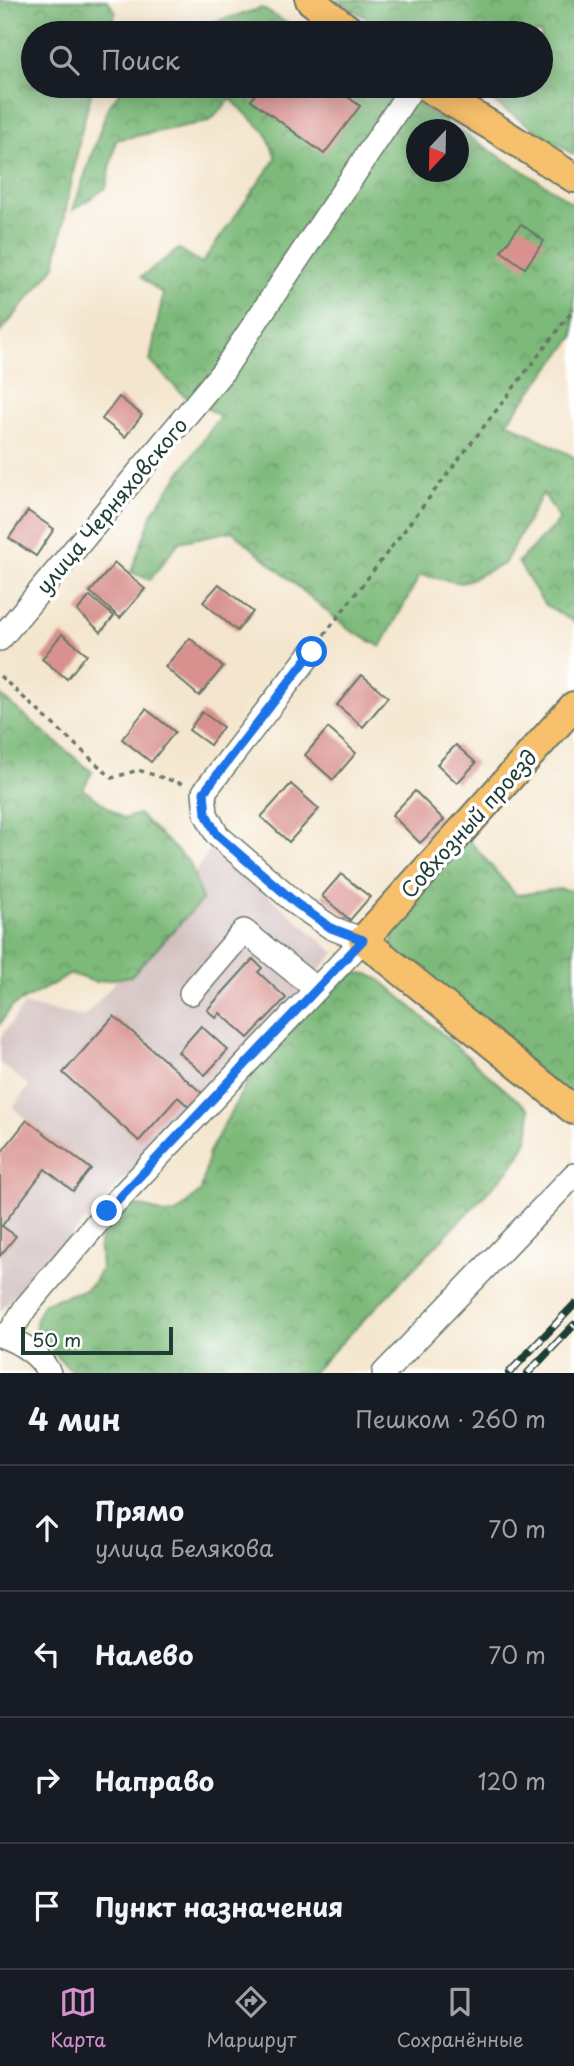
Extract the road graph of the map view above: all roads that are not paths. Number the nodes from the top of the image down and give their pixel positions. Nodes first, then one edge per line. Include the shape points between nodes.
1 (310, 0) edge
2 (337, 21) edge
3 (405, 98) edge
4 (445, 98) edge
5 (574, 178) edge
6 (0, 639) edge
7 (312, 652) road end
8 (574, 706) edge
9 (363, 940) junction
10 (316, 989) junction
11 (191, 993) dead end
12 (574, 1110) edge
13 (574, 1175) edge
14 (4, 1336) edge
15 (49, 1373) edge
16 (384, 1373) edge

1 - 2 main road
3 - 6 street, улица Черняховского via 223,371
4 - 5 main road
7 - 9 street via 204,792 206,814 217,835 297,904 331,928
8 - 9 main road, Совхозный проезд
9 - 10 street
9 - 12 main road
10 - 11 street via 244,931
10 - 14 street via 107,1211
13 - 16 street
14 - 15 street via 32,1352

